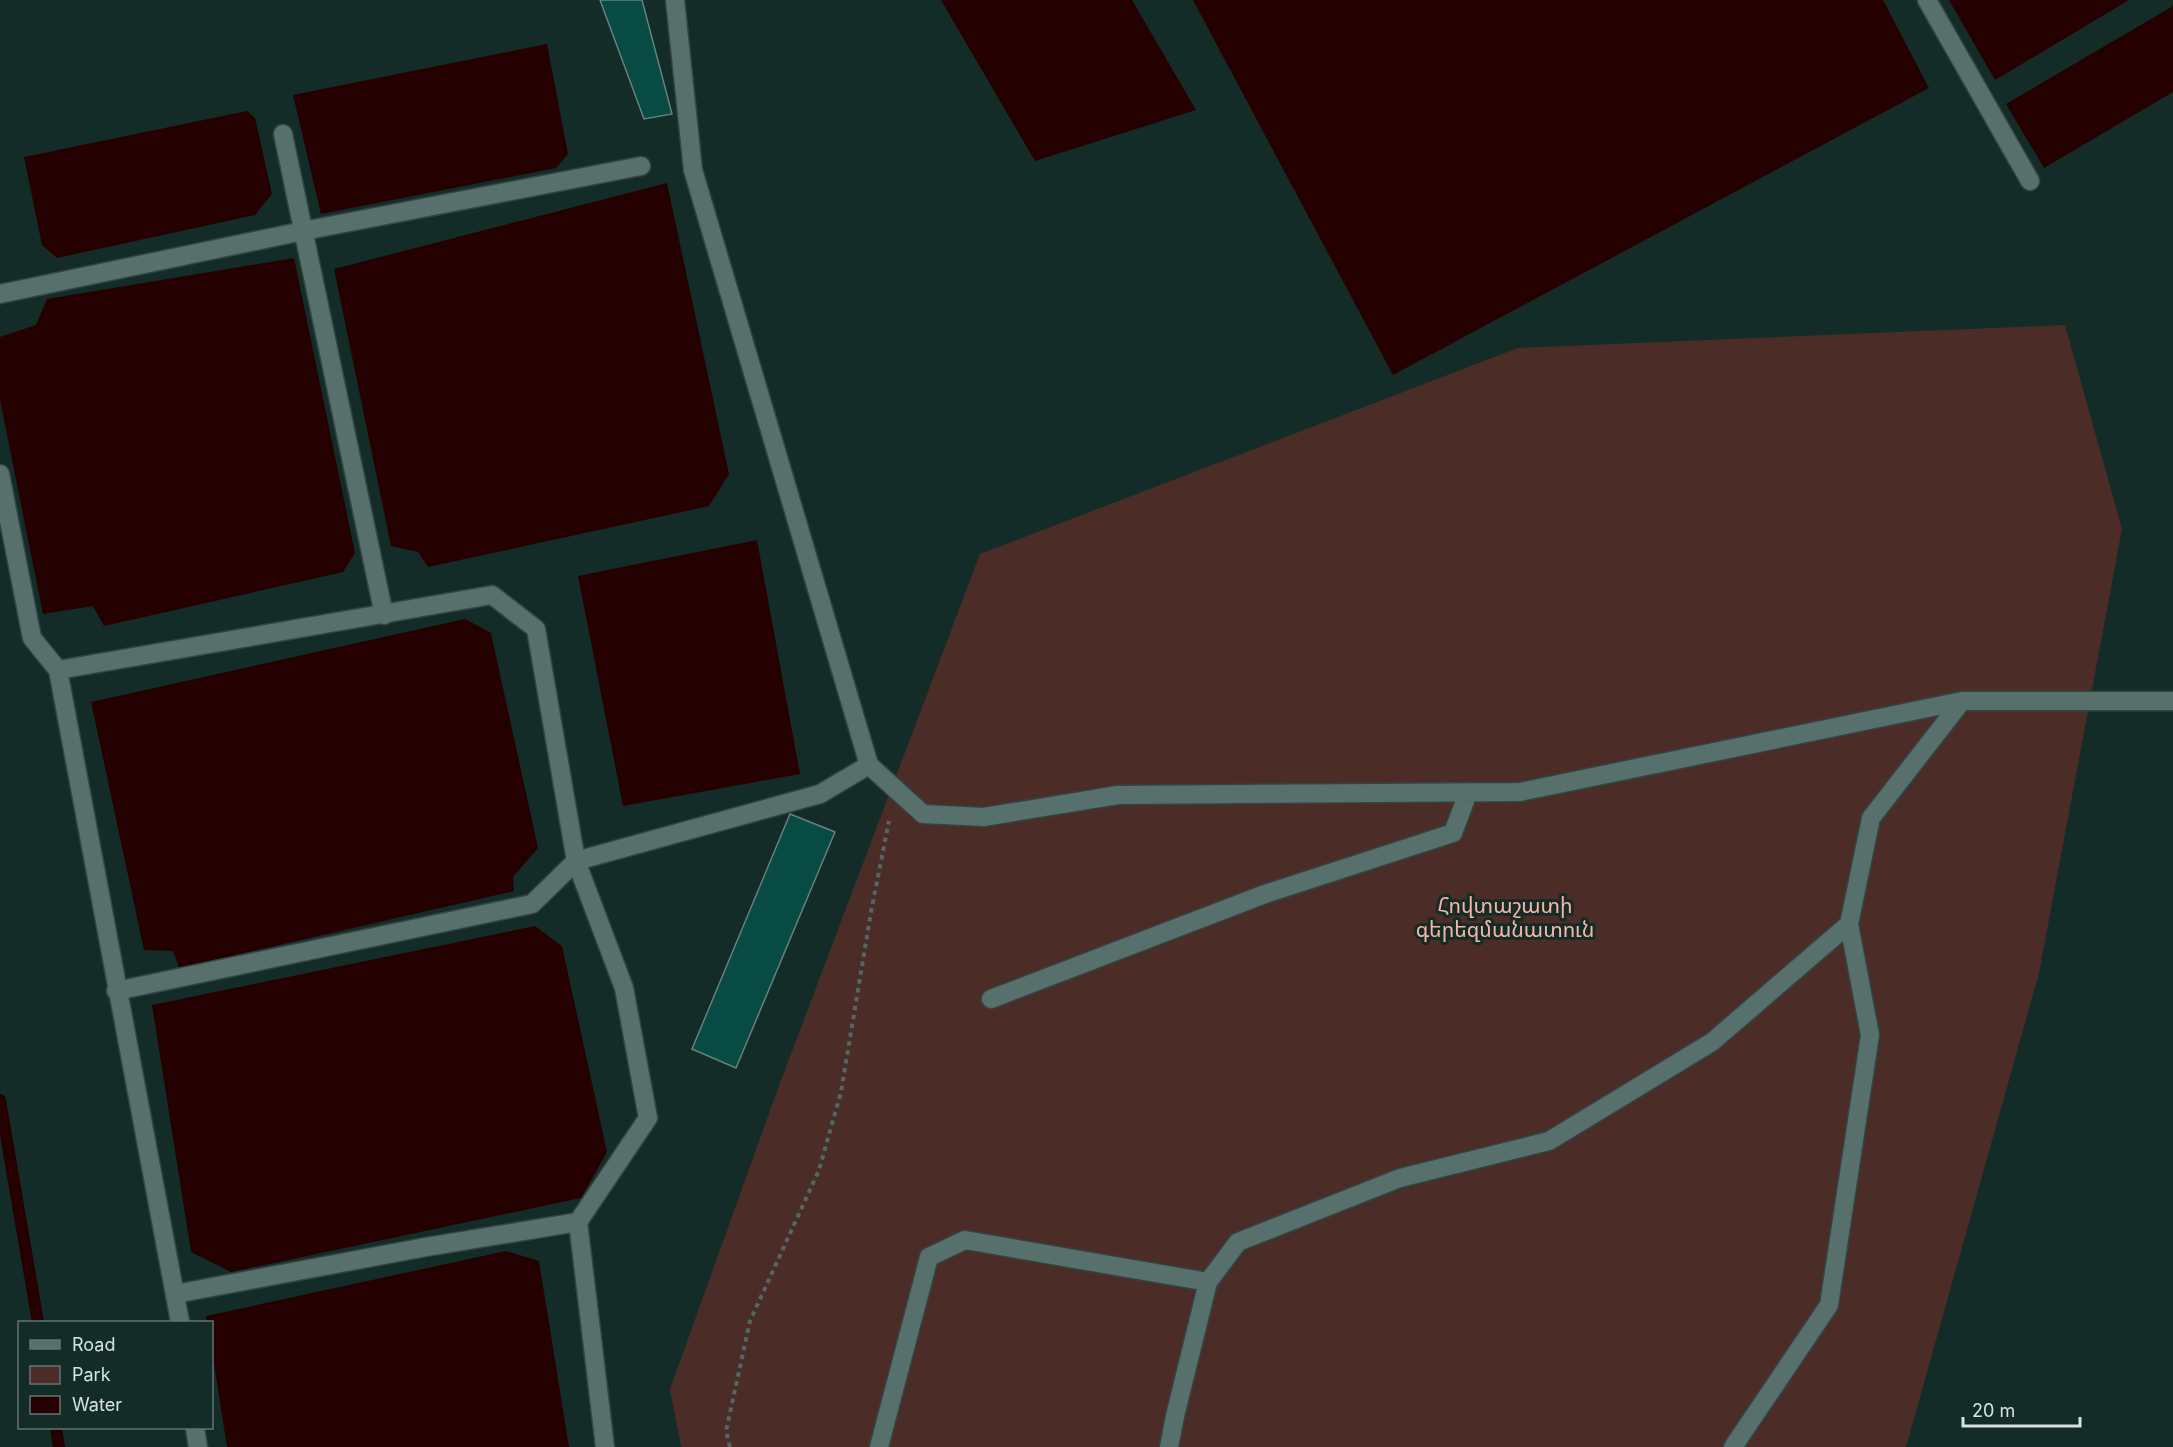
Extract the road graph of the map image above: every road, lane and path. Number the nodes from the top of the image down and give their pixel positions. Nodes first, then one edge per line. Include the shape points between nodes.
1 (675, 0) edge
2 (1927, 0) edge
3 (283, 134) dead end
4 (641, 166) dead end
5 (2030, 181) dead end
6 (303, 231) junction
7 (0, 294) edge
8 (0, 474) edge
9 (384, 615) junction
10 (58, 670) junction
11 (2173, 700) edge
12 (1962, 701) junction
13 (869, 765) junction
14 (895, 788) junction
15 (1468, 793) junction
16 (576, 861) junction
17 (1850, 924) junction
18 (116, 991) junction
19 (991, 999) dead end
20 (578, 1222) junction
21 (1208, 1282) junction
22 (175, 1294) junction
23 (180, 1321) edge
24 (195, 1429) edge
25 (198, 1447) edge
26 (605, 1447) edge
27 (730, 1447) edge
28 (879, 1447) edge
29 (1169, 1447) edge
30 (1733, 1447) edge

1 - 13 lane via 693,170
2 - 5 lane
3 - 6 lane
4 - 6 lane
6 - 7 lane
6 - 9 lane
8 - 10 lane via 32,638
9 - 10 lane
9 - 16 lane via 492,595 536,629
10 - 18 lane
11 - 12 lane
12 - 15 lane via 1520,792
12 - 17 lane via 1871,818
13 - 14 lane
13 - 16 lane via 820,794
14 - 15 lane via 923,814 984,817 1118,795
14 - 27 path via 841,1092 819,1170 750,1321 726,1431
15 - 19 lane via 1453,833 1265,894
16 - 18 lane via 532,904
16 - 20 lane via 624,988 648,1118
17 - 21 lane via 1712,1042 1549,1141 1400,1178 1238,1242
17 - 30 lane via 1870,1035 1829,1305
18 - 22 lane
20 - 22 lane
20 - 26 lane
21 - 28 lane via 964,1240 929,1257
21 - 29 lane
22 - 23 lane
24 - 25 lane

